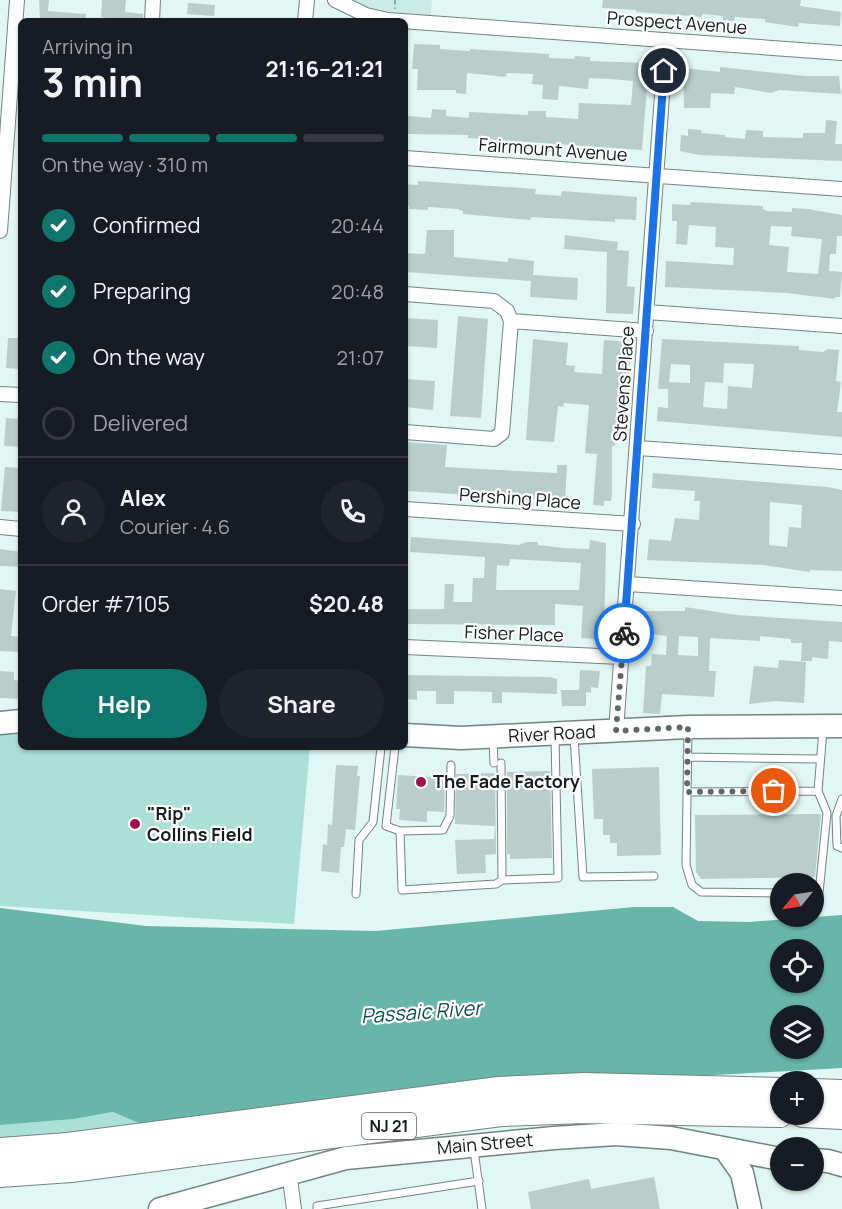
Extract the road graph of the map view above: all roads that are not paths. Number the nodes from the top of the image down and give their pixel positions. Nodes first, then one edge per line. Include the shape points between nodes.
1 (17, 0) edge
2 (153, 0) edge
3 (308, 0) edge
4 (334, 0) edge
5 (152, 18) edge
6 (305, 18) edge
7 (379, 18) edge
8 (408, 21) edge
9 (666, 40) junction
10 (842, 53) edge
11 (408, 159) edge
12 (656, 175) junction
13 (842, 189) edge
14 (0, 231) edge
15 (408, 294) edge
16 (647, 312) junction
17 (511, 321) junction
18 (842, 326) edge
19 (646, 331) junction
20 (0, 394) edge
21 (18, 395) edge
22 (408, 432) edge
23 (638, 447) junction
24 (842, 462) edge
25 (408, 509) edge
26 (633, 524) junction
27 (0, 527) edge
28 (18, 529) edge
29 (628, 584) junction
30 (842, 598) edge
31 (408, 647) edge
32 (621, 657) junction
33 (18, 721) edge
34 (0, 723) edge
35 (832, 726) edge
36 (688, 727) junction
37 (616, 731) junction
38 (408, 735) edge
39 (564, 735) junction
40 (493, 737) junction
41 (381, 750) edge
42 (395, 750) edge
43 (687, 757) junction
44 (819, 759) junction
45 (451, 765) dead end
46 (818, 791) junction
47 (687, 792) junction
48 (842, 799) edge
49 (400, 831) junction
50 (842, 848) edge
51 (819, 873) edge
52 (654, 876) dead end
53 (502, 880) junction
54 (770, 893) edge
55 (356, 894) dead end
56 (770, 1091) edge
57 (824, 1092) edge
58 (842, 1093) edge
59 (770, 1114) edge
60 (824, 1115) edge
61 (842, 1116) edge
62 (473, 1145) junction
63 (725, 1149) junction
64 (0, 1151) edge
65 (770, 1157) edge
66 (770, 1163) edge
67 (289, 1172) junction
68 (0, 1174) edge
69 (479, 1181) junction
70 (749, 1202) edge
71 (194, 1204) edge
72 (160, 1209) edge
73 (294, 1209) edge
74 (317, 1209) edge
75 (482, 1209) edge

1 - 14 street
2 - 5 street
3 - 6 street
4 - 7 street, Prospect Avenue
8 - 9 street, Prospect Avenue
9 - 10 street, Prospect Avenue
9 - 12 street, Stevens Place
11 - 12 street, Fairmount Avenue
12 - 13 street, Fairmount Avenue
12 - 16 street, Stevens Place
15 - 17 street via 494,301 507,311
16 - 18 street
16 - 19 street, Stevens Place
17 - 19 street
17 - 22 street via 501,434 494,439
19 - 23 street, Stevens Place
20 - 21 street
23 - 24 street
23 - 26 street, Stevens Place
25 - 26 street, Pershing Place
26 - 29 street, Stevens Place
27 - 28 street
29 - 30 street
29 - 32 street, Stevens Place
31 - 32 street, Fisher Place
32 - 37 street, Stevens Place
33 - 34 main road
35 - 36 main road, River Road
35 - 44 lane
36 - 37 main road, River Road
36 - 43 lane
37 - 39 main road, River Road
38 - 40 main road, River Road
39 - 40 main road, River Road
39 - 52 lane via 583,877
39 - 53 lane via 558,878
40 - 53 lane via 498,763
41 - 55 lane via 373,822 359,840
42 - 49 lane via 386,826
43 - 44 lane
43 - 47 lane
44 - 46 lane
45 - 49 lane via 450,816 443,830
46 - 47 lane
46 - 51 lane via 827,813
47 - 54 lane via 686,865 692,885 701,892
48 - 50 lane via 835,830 837,846
49 - 53 lane via 402,890 496,884
56 - 64 highway, NJ 21 via 584,1086 499,1090 68,1146
57 - 58 highway
59 - 68 highway, NJ 21 via 595,1110 501,1113 71,1169
60 - 61 highway
62 - 63 main road, Main Street via 616,1134 671,1137
62 - 67 main road, Main Street via 346,1158
62 - 69 lane
63 - 65 main road, Main Street
63 - 70 main road via 738,1163
66 - 70 main road via 753,1179
67 - 71 main road, Main Street
67 - 73 street
69 - 74 lane via 316,1206
69 - 75 lane
71 - 72 main road, Main Street

